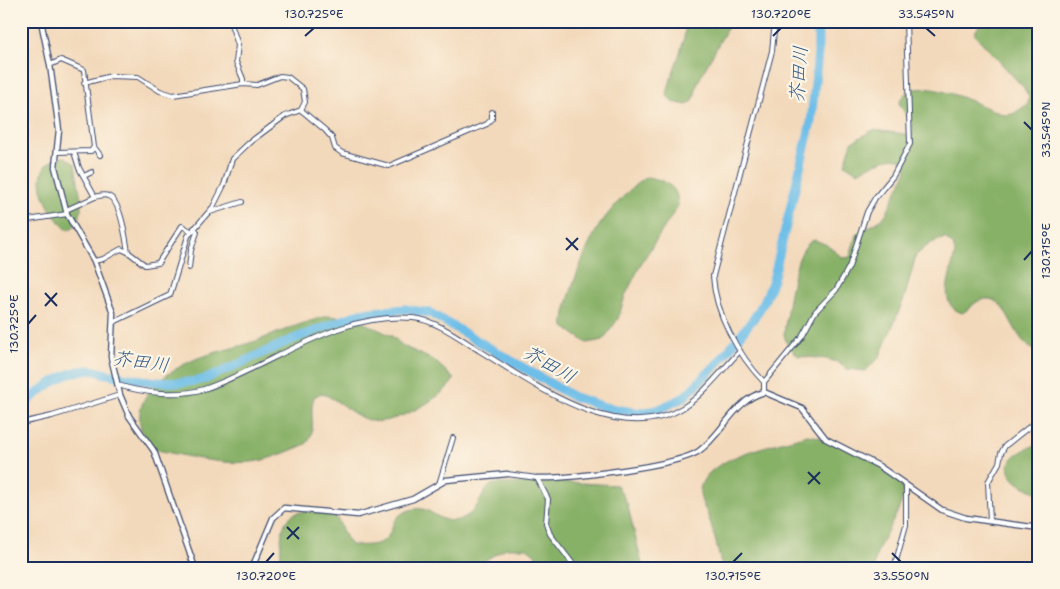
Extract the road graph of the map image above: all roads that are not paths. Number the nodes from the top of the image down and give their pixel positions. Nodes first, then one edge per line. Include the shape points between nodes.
1 (41, 21) edge
2 (230, 21) edge
3 (775, 21) edge
4 (906, 21) edge
5 (50, 65) junction
6 (84, 83) junction
7 (243, 84) junction
8 (302, 110) junction
9 (492, 112) dead end
10 (94, 147) junction
11 (57, 152) junction
12 (74, 152) junction
13 (100, 155) dead end
14 (92, 172) dead end
15 (84, 176) junction
16 (95, 197) junction
17 (242, 202) dead end
18 (66, 212) junction
19 (210, 212) junction
20 (21, 221) edge
21 (192, 230) junction
22 (128, 252) junction
23 (94, 261) junction
24 (189, 268) dead end
25 (114, 322) junction
26 (740, 351) junction
27 (764, 382) junction
28 (118, 385) junction
29 (764, 392) junction
30 (120, 395) junction
31 (1039, 419) edge
32 (21, 423) edge
33 (453, 438) dead end
34 (507, 474) joint
35 (537, 478) junction
36 (438, 484) junction
37 (906, 486) junction
38 (990, 520) junction
39 (1039, 528) edge
40 (195, 568) edge
41 (252, 568) edge
42 (576, 568) edge
43 (894, 568) edge

1 - 5 street
2 - 7 street via 238,45 236,62
3 - 26 street via 772,52 713,276 718,308
4 - 27 street via 910,144 893,176 874,198 849,267 836,290 814,312 802,336
5 - 6 street via 61,60 82,68
5 - 11 street via 59,130
6 - 7 street via 111,76 138,77 174,94
6 - 10 street via 90,104
7 - 8 street via 257,85 280,76 288,77 303,89
8 - 9 street via 325,130 335,148 342,153 389,166 487,124 492,119
8 - 19 street via 284,116 237,152
10 - 12 street via 91,151
10 - 13 street
11 - 12 street
11 - 18 street via 56,167
12 - 15 street
14 - 15 street
15 - 16 street
16 - 18 street
16 - 22 street via 105,195 112,198 125,226
17 - 19 street
18 - 20 street
18 - 23 street
19 - 21 street
21 - 22 street via 182,226 158,264 144,265
21 - 24 street via 197,232
21 - 25 street via 170,295
22 - 23 street via 121,249
23 - 25 street
25 - 28 street via 112,367
26 - 27 street
26 - 28 street via 684,407 671,414 644,420 612,417 570,404 449,333 413,318 354,324 202,390 161,392 132,390
27 - 29 street
28 - 30 street
29 - 35 street via 749,398 706,446 688,457 578,477
29 - 37 street via 802,408 826,439 864,457
30 - 32 street
30 - 40 street via 129,416 154,451
31 - 38 street via 1005,446 1001,453 988,482
33 - 36 street
34 - 35 street
34 - 36 street via 462,477
35 - 42 street via 548,499 546,523 550,534
36 - 41 street via 413,499 358,515 284,508 273,518
37 - 38 street via 927,502 954,515
37 - 43 street via 906,525
38 - 39 street

